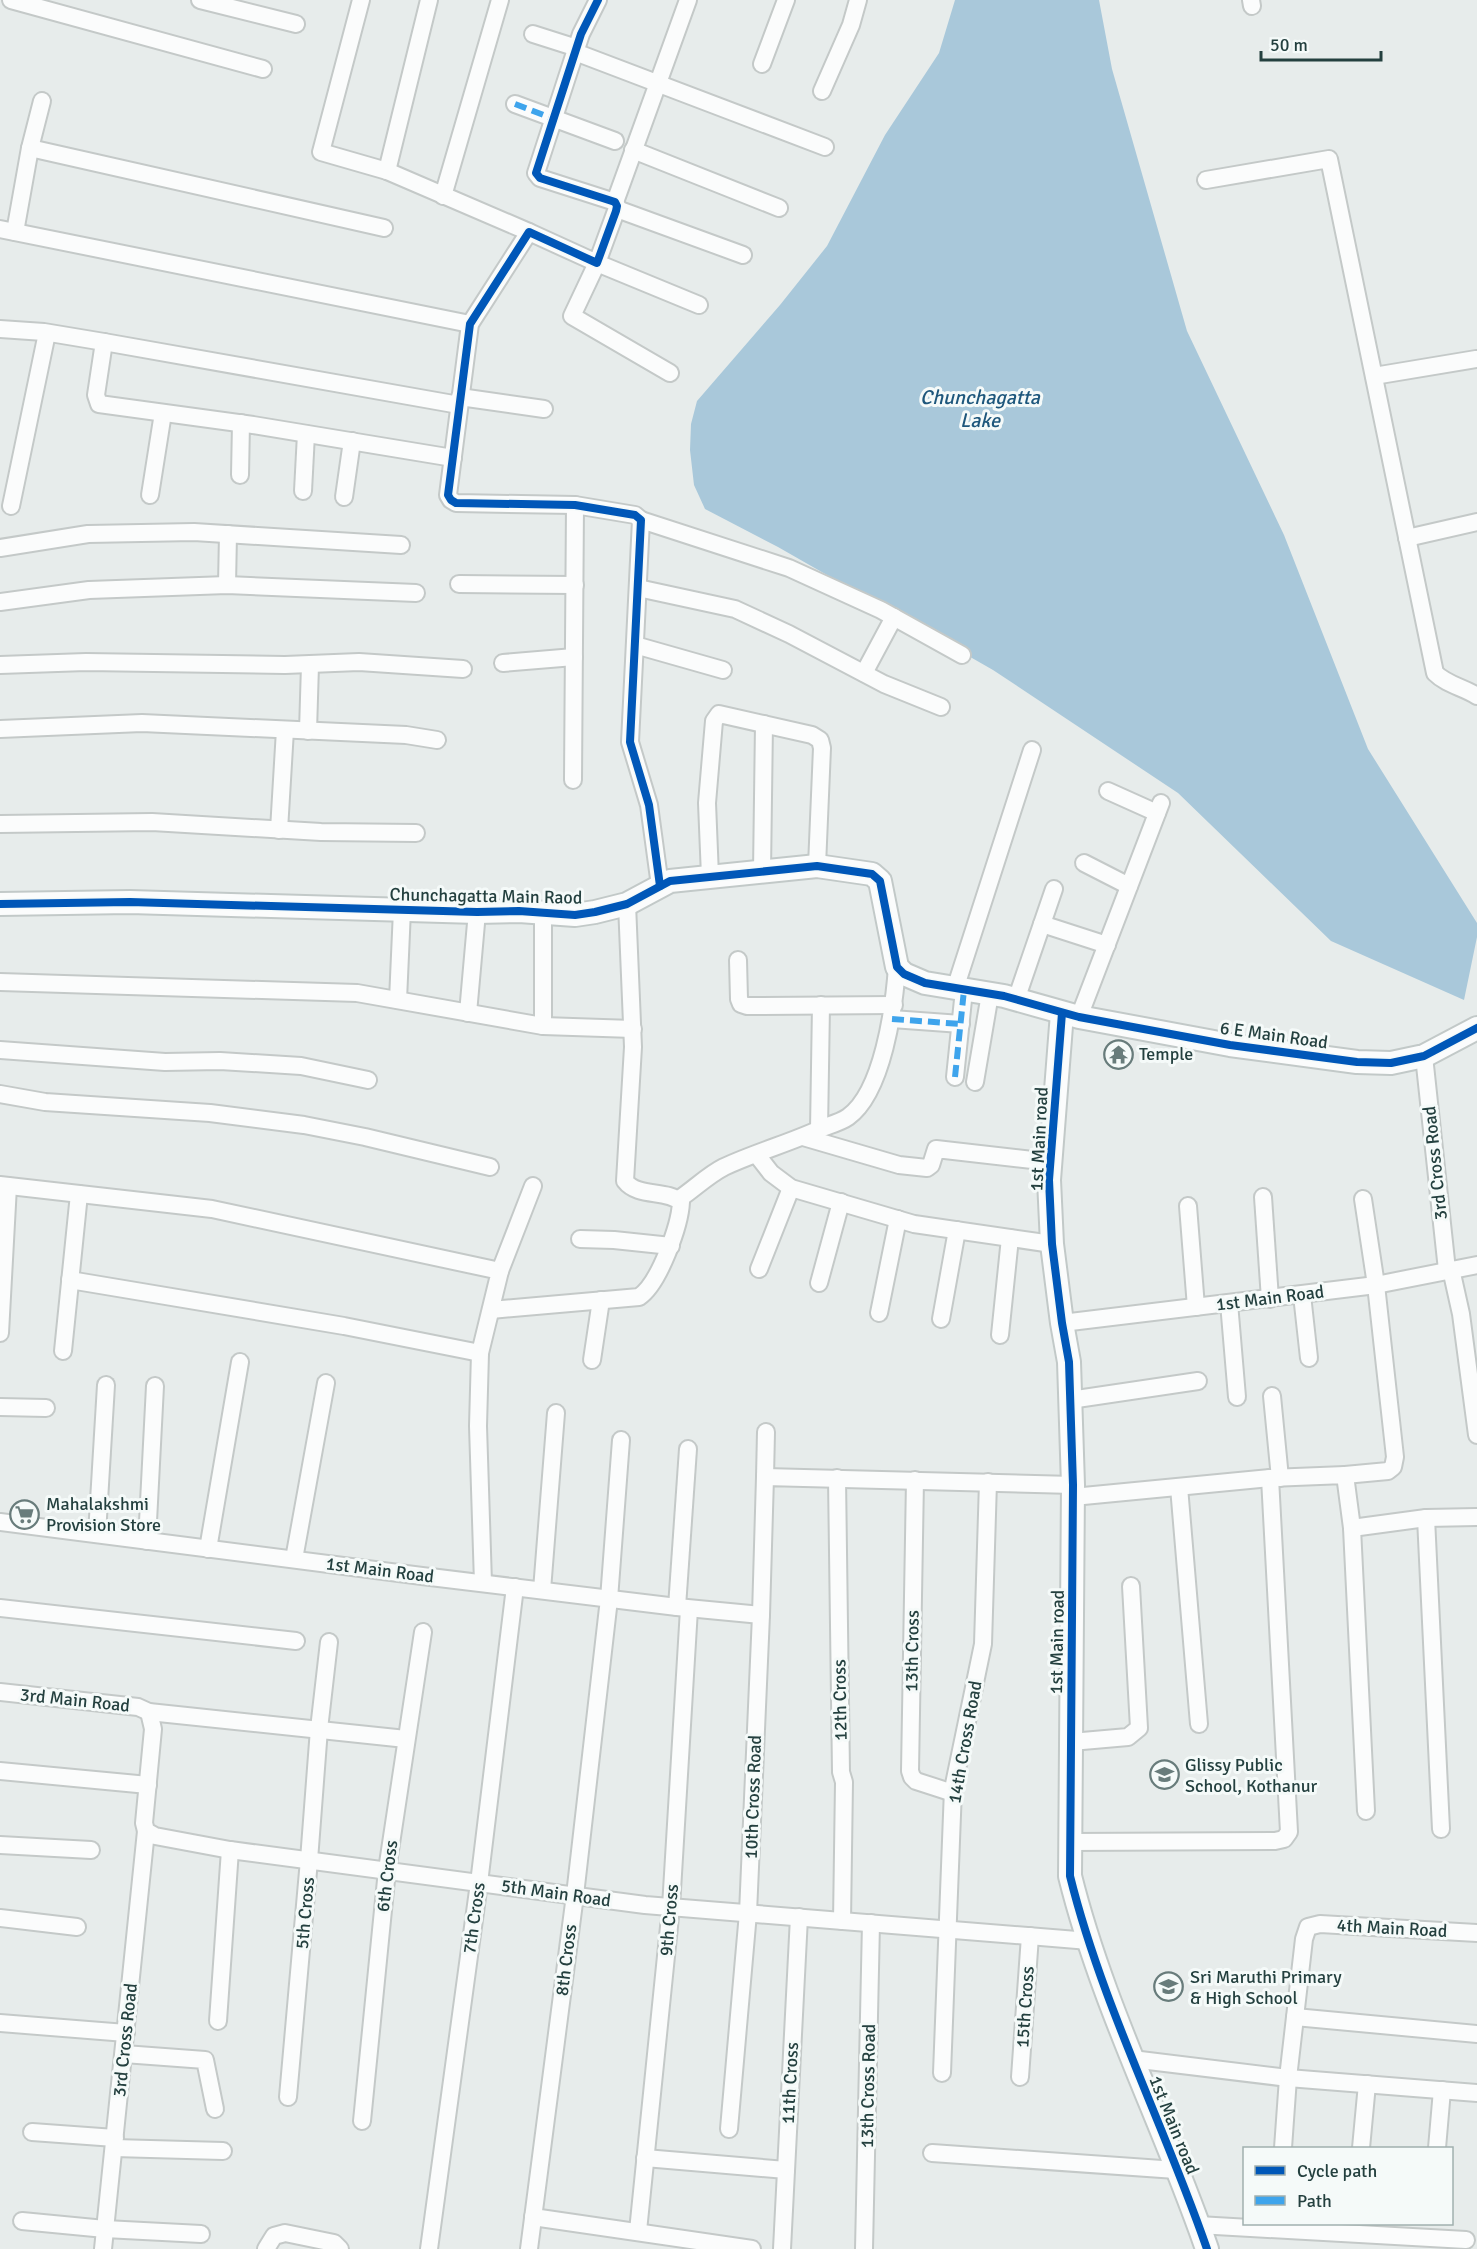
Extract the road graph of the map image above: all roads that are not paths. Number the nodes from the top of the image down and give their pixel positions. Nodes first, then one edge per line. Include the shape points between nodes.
1 (11, 0) edge
2 (200, 0) edge
3 (362, 0) edge
4 (429, 0) edge
5 (500, 0) edge
6 (598, 0) edge
7 (688, 0) edge
8 (786, 0) edge
9 (858, 0) edge
10 (296, 24) dead end
11 (533, 34) dead end
12 (576, 50) junction
13 (762, 64) dead end
14 (263, 69) dead end
15 (657, 85) junction
16 (822, 91) dead end
17 (42, 101) dead end
18 (515, 105) dead end
19 (554, 119) junction
20 (615, 141) dead end
21 (825, 147) dead end
22 (30, 148) junction
23 (633, 150) junction
24 (387, 171) junction
25 (1206, 180) dead end
26 (443, 196) junction
27 (616, 205) junction
28 (779, 208) dead end
29 (384, 228) dead end
30 (7, 231) edge
31 (529, 232) junction
32 (743, 255) dead end
33 (597, 262) junction
34 (699, 305) dead end
35 (470, 324) junction
36 (0, 329) edge
37 (48, 333) junction
38 (104, 342) junction
39 (1476, 359) edge
40 (670, 373) dead end
41 (1374, 376) junction
42 (460, 401) junction
43 (544, 410) dead end
44 (163, 413) junction
45 (241, 423) junction
46 (306, 434) junction
47 (352, 441) junction
48 (453, 458) junction
49 (240, 475) dead end
50 (303, 491) dead end
51 (150, 495) dead end
52 (344, 497) dead end
53 (575, 505) junction
54 (11, 506) dead end
55 (641, 520) junction
56 (1477, 522) edge
57 (228, 534) junction
58 (1407, 538) junction
59 (401, 545) dead end
60 (0, 548) edge
61 (459, 584) dead end
62 (227, 585) junction
63 (575, 585) junction
64 (638, 588) junction
65 (416, 593) dead end
66 (0, 602) edge
67 (894, 617) junction
68 (635, 645) junction
69 (962, 655) dead end
70 (574, 657) junction
71 (502, 663) dead end
72 (0, 665) edge
73 (310, 665) junction
74 (463, 669) dead end
75 (723, 670) dead end
76 (864, 674) junction
77 (1477, 696) edge
78 (941, 707) dead end
79 (764, 724) junction
80 (0, 729) edge
81 (285, 730) junction
82 (308, 730) junction
83 (437, 740) dead end
84 (1032, 750) dead end
85 (573, 780) dead end
86 (1108, 791) dead end
87 (0, 824) edge
88 (279, 830) junction
89 (416, 833) dead end
90 (1084, 864) dead end
91 (817, 866) junction
92 (762, 871) junction
93 (710, 876) junction
94 (660, 886) junction
95 (1130, 886) junction
96 (1054, 889) dead end
97 (0, 904) edge
98 (627, 904) junction
99 (402, 910) junction
100 (477, 912) junction
101 (543, 912) junction
102 (1042, 924) junction
103 (1107, 945) junction
104 (738, 960) dead end
105 (897, 967) junction
106 (0, 982) edge
107 (960, 990) junction
108 (990, 994) junction
109 (398, 1000) junction
110 (1016, 1000) junction
111 (821, 1005) junction
112 (893, 1012) junction
113 (468, 1013) junction
114 (1071, 1015) junction
115 (961, 1024) junction
116 (543, 1026) junction
117 (1477, 1028) edge
118 (633, 1029) junction
119 (0, 1050) edge
120 (1424, 1056) junction
121 (955, 1077) dead end
122 (368, 1080) dead end
123 (975, 1082) dead end
124 (0, 1094) edge
125 (819, 1130) junction
126 (803, 1137) junction
127 (757, 1155) junction
128 (1050, 1162) junction
129 (490, 1167) dead end
130 (4, 1185) edge
131 (533, 1186) dead end
132 (790, 1188) junction
133 (79, 1194) junction
134 (1263, 1197) dead end
135 (679, 1199) junction
136 (1363, 1199) dead end
137 (841, 1202) junction
138 (1188, 1206) dead end
139 (898, 1219) junction
140 (957, 1230) junction
141 (1010, 1238) junction
142 (580, 1239) dead end
143 (1052, 1244) junction
144 (671, 1246) junction
145 (1477, 1264) edge
146 (759, 1269) dead end
147 (1449, 1270) junction
148 (500, 1271) junction
149 (69, 1280) junction
150 (819, 1283) dead end
151 (1376, 1285) junction
152 (1302, 1295) junction
153 (1270, 1299) junction
154 (601, 1300) junction
155 (1229, 1303) junction
156 (1196, 1307) junction
157 (491, 1310) junction
158 (879, 1312) dead end
159 (941, 1319) dead end
160 (1062, 1323) junction
161 (0, 1333) edge
162 (1000, 1335) dead end
163 (63, 1351) dead end
164 (480, 1353) junction
165 (1309, 1359) dead end
166 (592, 1360) dead end
167 (240, 1362) dead end
168 (1198, 1381) dead end
169 (326, 1383) dead end
170 (106, 1385) dead end
171 (155, 1386) dead end
172 (1272, 1396) dead end
173 (1237, 1397) dead end
174 (1070, 1400) junction
175 (0, 1407) edge
176 (46, 1408) dead end
177 (556, 1413) dead end
178 (766, 1432) dead end
179 (1477, 1435) edge
180 (621, 1440) dead end
181 (688, 1449) dead end
182 (1345, 1475) junction
183 (771, 1477) junction
184 (837, 1478) junction
185 (1275, 1478) junction
186 (915, 1480) junction
187 (988, 1482) junction
188 (1179, 1487) junction
189 (1073, 1491) junction
190 (1477, 1517) edge
191 (1426, 1518) junction
192 (0, 1522) edge
193 (1352, 1528) junction
194 (97, 1534) junction
195 (147, 1541) junction
196 (208, 1549) junction
197 (294, 1559) junction
198 (483, 1583) junction
199 (1131, 1586) dead end
200 (516, 1587) junction
201 (542, 1590) junction
202 (609, 1599) junction
203 (0, 1608) edge
204 (683, 1608) junction
205 (761, 1615) junction
206 (423, 1632) dead end
207 (296, 1641) dead end
208 (329, 1642) dead end
209 (0, 1692) edge
210 (149, 1712) junction
211 (1199, 1724) dead end
212 (319, 1729) junction
213 (406, 1739) junction
214 (1071, 1742) junction
215 (0, 1771) edge
216 (148, 1785) junction
217 (953, 1793) junction
218 (1366, 1811) dead end
219 (1441, 1829) dead end
220 (146, 1831) junction
221 (1070, 1842) junction
222 (0, 1845) edge
223 (90, 1850) dead end
224 (230, 1850) junction
225 (309, 1860) junction
226 (387, 1870) junction
227 (479, 1882) junction
228 (575, 1895) junction
229 (671, 1907) junction
230 (748, 1913) junction
231 (799, 1917) junction
232 (0, 1918) edge
233 (842, 1921) junction
234 (871, 1923) junction
235 (77, 1927) dead end
236 (948, 1929) junction
237 (1477, 1933) edge
238 (1030, 1936) junction
239 (1089, 1941) junction
240 (1295, 2017) junction
241 (218, 2020) dead end
242 (0, 2023) edge
243 (126, 2033) junction
244 (1477, 2034) edge
245 (124, 2054) junction
246 (1132, 2059) junction
247 (942, 2073) dead end
248 (1020, 2077) dead end
249 (1288, 2078) junction
250 (1367, 2084) junction
251 (1442, 2090) junction
252 (1477, 2093) edge
253 (288, 2097) dead end
254 (215, 2109) dead end
255 (362, 2121) dead end
256 (729, 2129) dead end
257 (32, 2132) dead end
258 (115, 2143) junction
259 (1283, 2147) edge
260 (1361, 2147) edge
261 (1437, 2147) edge
262 (223, 2151) dead end
263 (932, 2153) dead end
264 (645, 2158) junction
265 (786, 2170) junction
266 (1176, 2170) junction
267 (533, 2217) junction
268 (22, 2221) dead end
269 (1198, 2225) junction
270 (105, 2229) junction
271 (638, 2231) junction
272 (201, 2234) dead end
273 (1466, 2240) dead end
274 (103, 2249) edge
275 (266, 2249) edge
276 (340, 2249) edge
277 (429, 2249) edge
278 (529, 2249) edge
279 (752, 2249) edge
280 (782, 2249) edge
281 (864, 2249) edge
282 (1207, 2249) edge

1 - 14 street
2 - 10 street
3 - 24 street via 321,152
4 - 24 street
5 - 26 street
6 - 12 street
7 - 15 street
8 - 13 street
9 - 16 street
11 - 12 street
12 - 15 street
12 - 19 street
15 - 21 street
15 - 23 street
17 - 22 street
18 - 19 street
19 - 20 street
19 - 27 street via 537,176
22 - 29 street
22 - 30 street
23 - 27 street
23 - 28 street
24 - 26 street
25 - 41 street via 1329,159
26 - 31 street
27 - 32 street
27 - 33 street
30 - 35 street
31 - 33 street
31 - 35 street
33 - 34 street
33 - 40 street via 572,316
35 - 42 street
36 - 37 street
37 - 38 street
37 - 54 street
38 - 42 street
38 - 44 street via 96,395 99,404
39 - 41 street
41 - 58 street
42 - 43 street
42 - 48 street
44 - 45 street
44 - 51 street
45 - 46 street
45 - 49 street
46 - 47 street
46 - 50 street
47 - 48 street
47 - 52 street
48 - 53 street via 448,495 456,503
53 - 55 street via 635,515
53 - 63 street
55 - 64 street
55 - 67 street via 789,568
56 - 58 street
57 - 59 street
57 - 60 street via 88,534
57 - 62 street
58 - 77 street via 1435,673 1445,682
61 - 63 street
62 - 65 street
62 - 66 street via 89,590
63 - 70 street
64 - 68 street
64 - 76 street via 735,609
67 - 69 street
67 - 76 street
68 - 75 street
68 - 94 street via 630,742 649,805
70 - 71 street
70 - 85 street
72 - 73 street
73 - 74 street via 359,662
73 - 82 street
76 - 78 street
79 - 91 street via 820,740
79 - 92 street
79 - 93 street via 719,714 714,721 706,803
80 - 81 street via 142,723
81 - 82 street
81 - 88 street
82 - 83 street
84 - 107 street
86 - 95 street via 1159,808
87 - 88 street via 153,822
88 - 89 street
90 - 95 street
91 - 92 street, Chunchagatta Main Raod
91 - 105 street, Chunchagatta Main Raod via 872,874 880,881
92 - 93 street, Chunchagatta Main Raod
93 - 94 street, Chunchagatta Main Raod
94 - 98 street, Chunchagatta Main Raod
95 - 103 street
96 - 102 street
97 - 99 street, Chunchagatta Main Raod via 130,902
98 - 101 street, Chunchagatta Main Raod via 575,915
98 - 118 street
99 - 100 street, Chunchagatta Main Raod
99 - 109 street
100 - 101 street, Chunchagatta Main Raod
100 - 113 street
101 - 116 street
102 - 103 street
102 - 110 street
103 - 114 street
104 - 111 street via 741,1004
105 - 107 street via 925,983
105 - 112 street
106 - 109 street via 357,993
107 - 108 street
107 - 115 street
108 - 110 street
108 - 123 street
109 - 113 street
110 - 114 street
111 - 112 street
111 - 125 street
112 - 115 street
112 - 125 street via 888,1038 861,1103 848,1117
113 - 116 street
114 - 120 street, 6 E Main Road via 1230,1045 1357,1062 1391,1063
114 - 128 street, 1st Main road
115 - 121 street
116 - 118 street
117 - 120 street, 6 E Main Road
118 - 135 street via 625,1181 637,1190
119 - 122 street via 165,1062 301,1066
120 - 147 street, 3rd Cross Road
124 - 129 street via 45,1102 210,1113 304,1125
125 - 126 street
126 - 127 street
126 - 128 street via 899,1165 927,1168 936,1149
127 - 132 street
127 - 135 street via 723,1168
128 - 143 street, 1st Main road
130 - 133 street
130 - 161 street
131 - 148 street
132 - 137 street
132 - 146 street
133 - 148 street via 212,1209
133 - 149 street
134 - 153 street
135 - 144 street via 681,1210
136 - 151 street
137 - 139 street
137 - 150 street
138 - 156 street
139 - 140 street
139 - 158 street
140 - 141 street
140 - 159 street
141 - 143 street
141 - 162 street
142 - 144 street
143 - 160 street, 1st Main road
144 - 154 street via 646,1293
145 - 147 street, 1st Main Road
147 - 151 street, 1st Main Road
147 - 179 street, 3rd Cross Road via 1461,1314
148 - 157 street
149 - 163 street
149 - 164 street
151 - 152 street, 1st Main Road
151 - 182 street via 1395,1457 1388,1471
152 - 153 street, 1st Main Road
152 - 165 street
153 - 155 street, 1st Main Road
154 - 157 street
154 - 166 street
155 - 156 street, 1st Main Road
155 - 173 street
156 - 160 street, 1st Main Road
157 - 164 street
160 - 174 street, 1st Main road
164 - 198 street
167 - 196 street
168 - 174 street
169 - 197 street
170 - 194 street
171 - 195 street
172 - 185 street
174 - 189 street, 1st Main road
175 - 176 street
177 - 201 street
178 - 183 street, 10th Cross Road
180 - 202 street, 8th Cross
181 - 204 street, 9th Cross
182 - 185 street
182 - 193 street
183 - 184 street
183 - 205 street, 10th Cross Road
184 - 186 street
184 - 233 street, 12th Cross via 844,1782
185 - 188 street
185 - 221 street via 1289,1832 1284,1839 1275,1841
186 - 187 street
186 - 217 street, 13th Cross via 910,1770 916,1781
187 - 189 street
187 - 217 street, 14th Cross Road via 983,1644
188 - 189 street
188 - 211 street
189 - 214 street, 1st Main road
190 - 191 street
191 - 193 street
191 - 219 street
192 - 194 street, 1st Main Road
193 - 218 street
194 - 195 street, 1st Main Road
195 - 196 street, 1st Main Road
196 - 197 street, 1st Main Road
197 - 198 street, 1st Main Road
198 - 200 street, 1st Main Road
199 - 214 street via 1138,1728 1128,1737
200 - 201 street, 1st Main Road
200 - 227 street, 7th Cross
201 - 202 street, 1st Main Road
202 - 204 street, 1st Main Road
202 - 228 street, 8th Cross
203 - 207 street
204 - 205 street, 1st Main Road
204 - 229 street, 9th Cross
205 - 230 street, 10th Cross Road
206 - 213 street, 6th Cross
208 - 212 street, 5th Cross
209 - 210 street, 3rd Main Road via 138,1707
210 - 212 street, 3rd Main Road
210 - 216 street via 153,1729
212 - 213 street, 3rd Main Road
212 - 225 street, 5th Cross
213 - 226 street, 6th Cross
214 - 221 street, 1st Main road
215 - 216 street
216 - 220 street
217 - 236 street, 14th Cross Road
220 - 224 street, 5th Main Road via 154,1836
220 - 243 street, 3rd Cross Road
221 - 239 street, 1st Main road via 1070,1876
222 - 223 street
224 - 225 street, 5th Main Road
224 - 241 street
225 - 226 street, 5th Main Road
225 - 253 street, 5th Cross
226 - 227 street, 5th Main Road
226 - 255 street, 6th Cross
227 - 228 street, 5th Main Road
227 - 277 street, 7th Cross
228 - 229 street, 5th Main Road
228 - 267 street, 8th Cross
229 - 230 street, 5th Main Road
229 - 264 street, 9th Cross
230 - 231 street, 5th Main Road
230 - 256 street, 10th Cross Road
231 - 233 street, 5th Main Road
231 - 265 street, 11th Cross
232 - 235 street
233 - 234 street, 5th Main Road
234 - 236 street, 5th Main Road
234 - 281 street, 13th Cross Road
236 - 238 street, 5th Main Road
236 - 247 street, 14th Cross Road
237 - 240 street, 4th Main Road via 1320,1924 1308,1927
238 - 239 street, 5th Main Road
238 - 248 street, 15th Cross
239 - 246 street, 1st Main road
240 - 244 street
240 - 249 street
242 - 243 street
243 - 245 street, 3rd Cross Road
245 - 254 street via 205,2060
245 - 258 street, 3rd Cross Road
246 - 249 street, 1st Main Road
246 - 266 street, 1st Main road
249 - 250 street, 1st Main Road
249 - 259 street
250 - 251 street, 1st Main Road
250 - 260 street
251 - 252 street, 1st Main Road
251 - 261 street
257 - 258 street
258 - 262 street
258 - 270 street, 3rd Cross Road
263 - 266 street
264 - 265 street
264 - 271 street, 9th Cross
265 - 280 street, 11th Cross
266 - 269 street, 1st Main road
267 - 271 street
267 - 278 street, 8th Cross
268 - 270 street
269 - 273 street
269 - 282 street, 1st Main road
270 - 272 street
270 - 274 street, 3rd Cross Road
271 - 279 street
275 - 276 street via 274,2236 285,2233 334,2243

